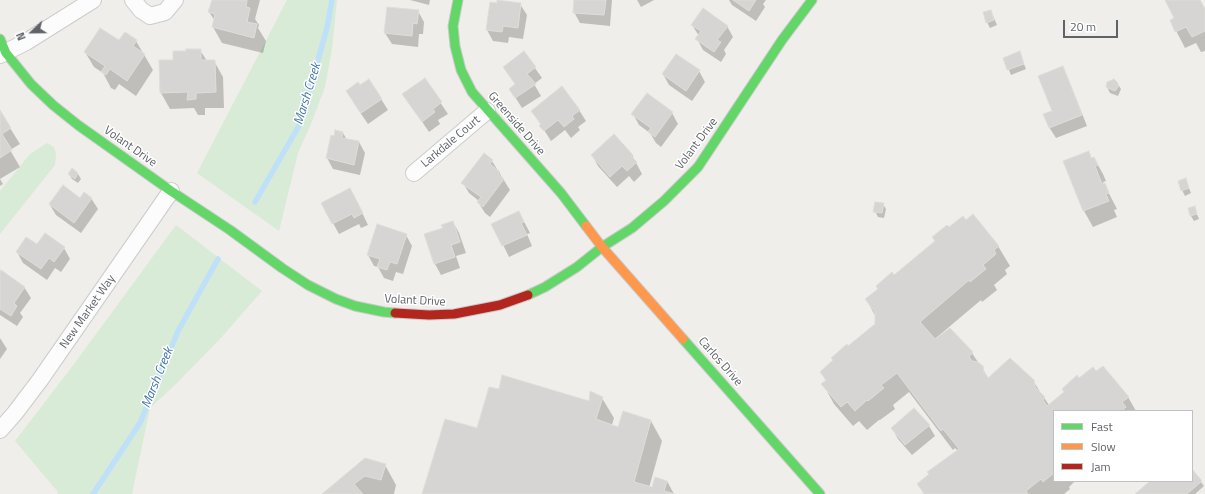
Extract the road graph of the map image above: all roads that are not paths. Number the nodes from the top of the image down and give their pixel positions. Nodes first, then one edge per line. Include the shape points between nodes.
1 (93, 0) edge
2 (133, 0) edge
3 (176, 0) edge
4 (458, 0) edge
5 (812, 0) edge
6 (2, 49) edge
7 (487, 110) junction
8 (414, 173) dead end
9 (172, 191) junction
10 (602, 247) junction
11 (0, 430) edge
12 (820, 494) edge

1 - 6 street via 26,42
2 - 3 street via 150,16 165,12
4 - 7 street, Greenside Drive via 453,26 457,56 472,92
5 - 10 street, Volant Drive via 782,40 698,167 632,228
6 - 9 street, Volant Drive via 31,84 53,105
7 - 8 street, Larkdale Court
7 - 10 street, Greenside Drive via 562,193
9 - 10 street, Volant Drive via 308,285 355,306 384,312 454,314 500,305 545,287 577,267
9 - 11 street, New Market Way via 40,380
10 - 12 street, Carlos Drive

